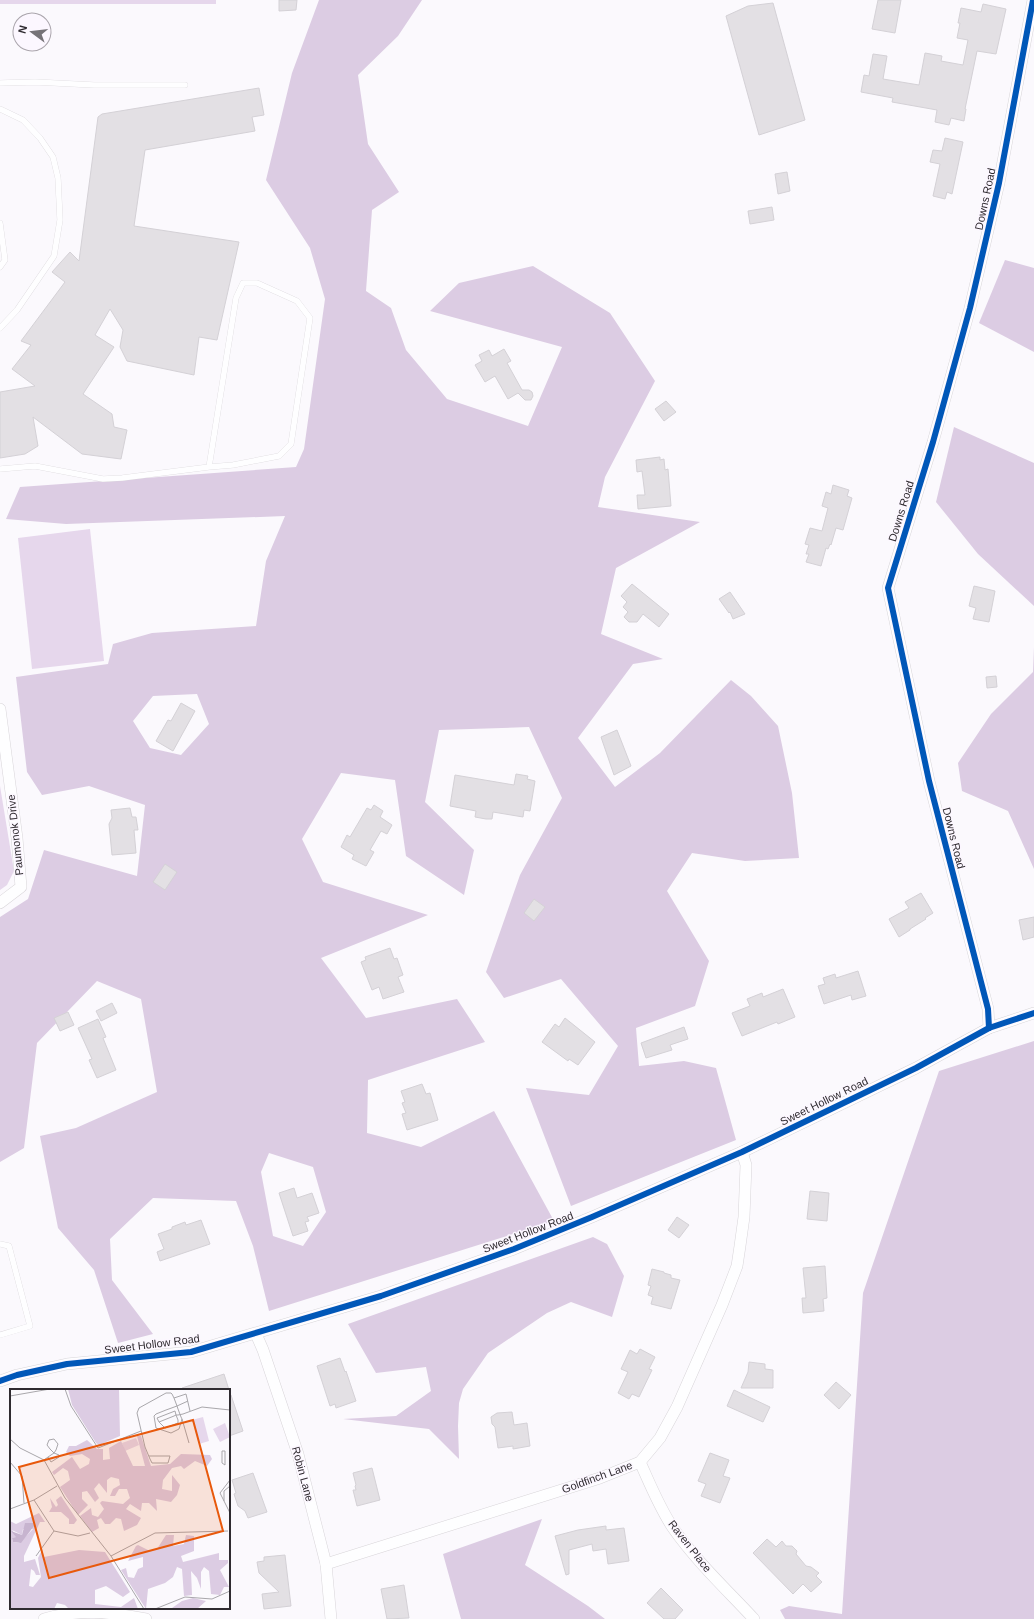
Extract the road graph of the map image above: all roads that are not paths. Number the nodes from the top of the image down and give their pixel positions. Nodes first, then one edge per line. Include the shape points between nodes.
1 (1033, 0) edge
2 (0, 83) edge
3 (185, 85) dead end
4 (0, 108) edge
5 (0, 223) edge
6 (0, 267) edge
7 (0, 328) edge
8 (209, 467) junction
9 (0, 469) edge
10 (0, 709) edge
11 (0, 903) edge
12 (1034, 1013) edge
13 (989, 1028) junction
14 (742, 1152) junction
15 (0, 1244) edge
16 (256, 1334) junction
17 (0, 1335) edge
18 (0, 1381) edge
19 (640, 1462) junction
20 (326, 1564) junction
21 (44, 1619) edge
22 (146, 1619) edge
23 (331, 1619) edge
24 (754, 1619) edge

1 - 13 street, Downs Road via 999,183 970,308 933,442 888,588 929,781 988,1008
2 - 3 lane
4 - 7 lane via 23,120 53,157 58,178 60,220 54,256 17,310
5 - 6 lane via 5,260
8 - 8 lane via 279,456 291,444 310,318 297,301 257,284 243,283 236,298
8 - 9 lane via 103,479 35,466
10 - 11 street, Paumonok Drive via 21,887
12 - 13 street, Sweet Hollow Road
13 - 14 street, Sweet Hollow Road via 916,1068
14 - 16 street, Sweet Hollow Road via 514,1249 381,1296
14 - 19 street, Goldfinch Lane via 746,1165 744,1217 737,1266 677,1407 660,1438
15 - 17 lane via 8,1246 30,1326
16 - 18 street, Sweet Hollow Road via 191,1352 67,1364
16 - 20 street, Robin Lane via 298,1454
19 - 20 street, Goldfinch Lane via 600,1478
19 - 24 street, Raven Place via 673,1528 702,1564
20 - 23 street, Robin Lane
21 - 22 street via 85,1612 116,1613

